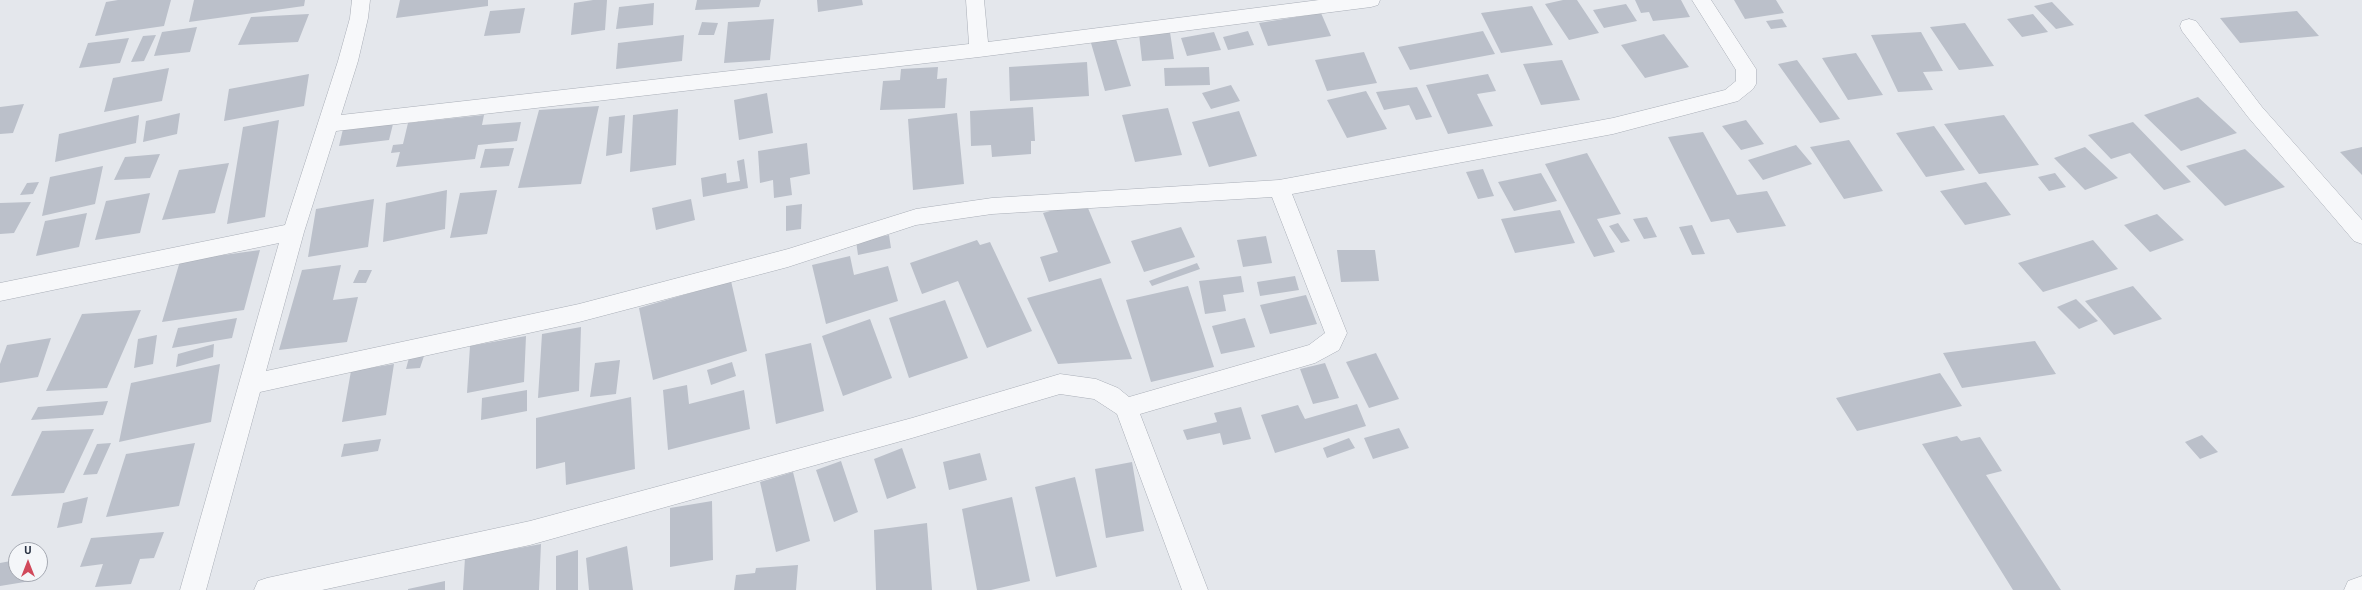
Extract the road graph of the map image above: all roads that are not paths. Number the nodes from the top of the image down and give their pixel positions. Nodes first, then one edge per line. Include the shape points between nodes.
1 (361, 0) edge
2 (975, 0) edge
3 (1371, 0) edge
4 (1701, 0) edge
5 (2189, 26) dead end
6 (979, 50) junction
7 (327, 124) junction
8 (1279, 188) junction
9 (293, 232) junction
10 (2362, 235) edge
11 (0, 292) edge
12 (251, 384) junction
13 (1126, 408) junction
14 (2362, 588) edge
15 (193, 590) edge
16 (267, 590) edge
17 (1195, 590) edge
18 (2357, 590) edge

1 - 7 street via 348,61
2 - 6 street
3 - 6 street
4 - 8 street via 1746,69 1746,84 1731,96 1612,126
5 - 10 street via 2255,112
6 - 7 street
7 - 9 street
8 - 12 street via 992,206 916,217 788,258 579,313
8 - 13 street via 1336,333 1331,343 1315,353
9 - 11 street
9 - 12 street
12 - 15 street
13 - 16 street via 1110,395 1096,389 1060,384 912,428 530,533
13 - 17 street
14 - 18 street

